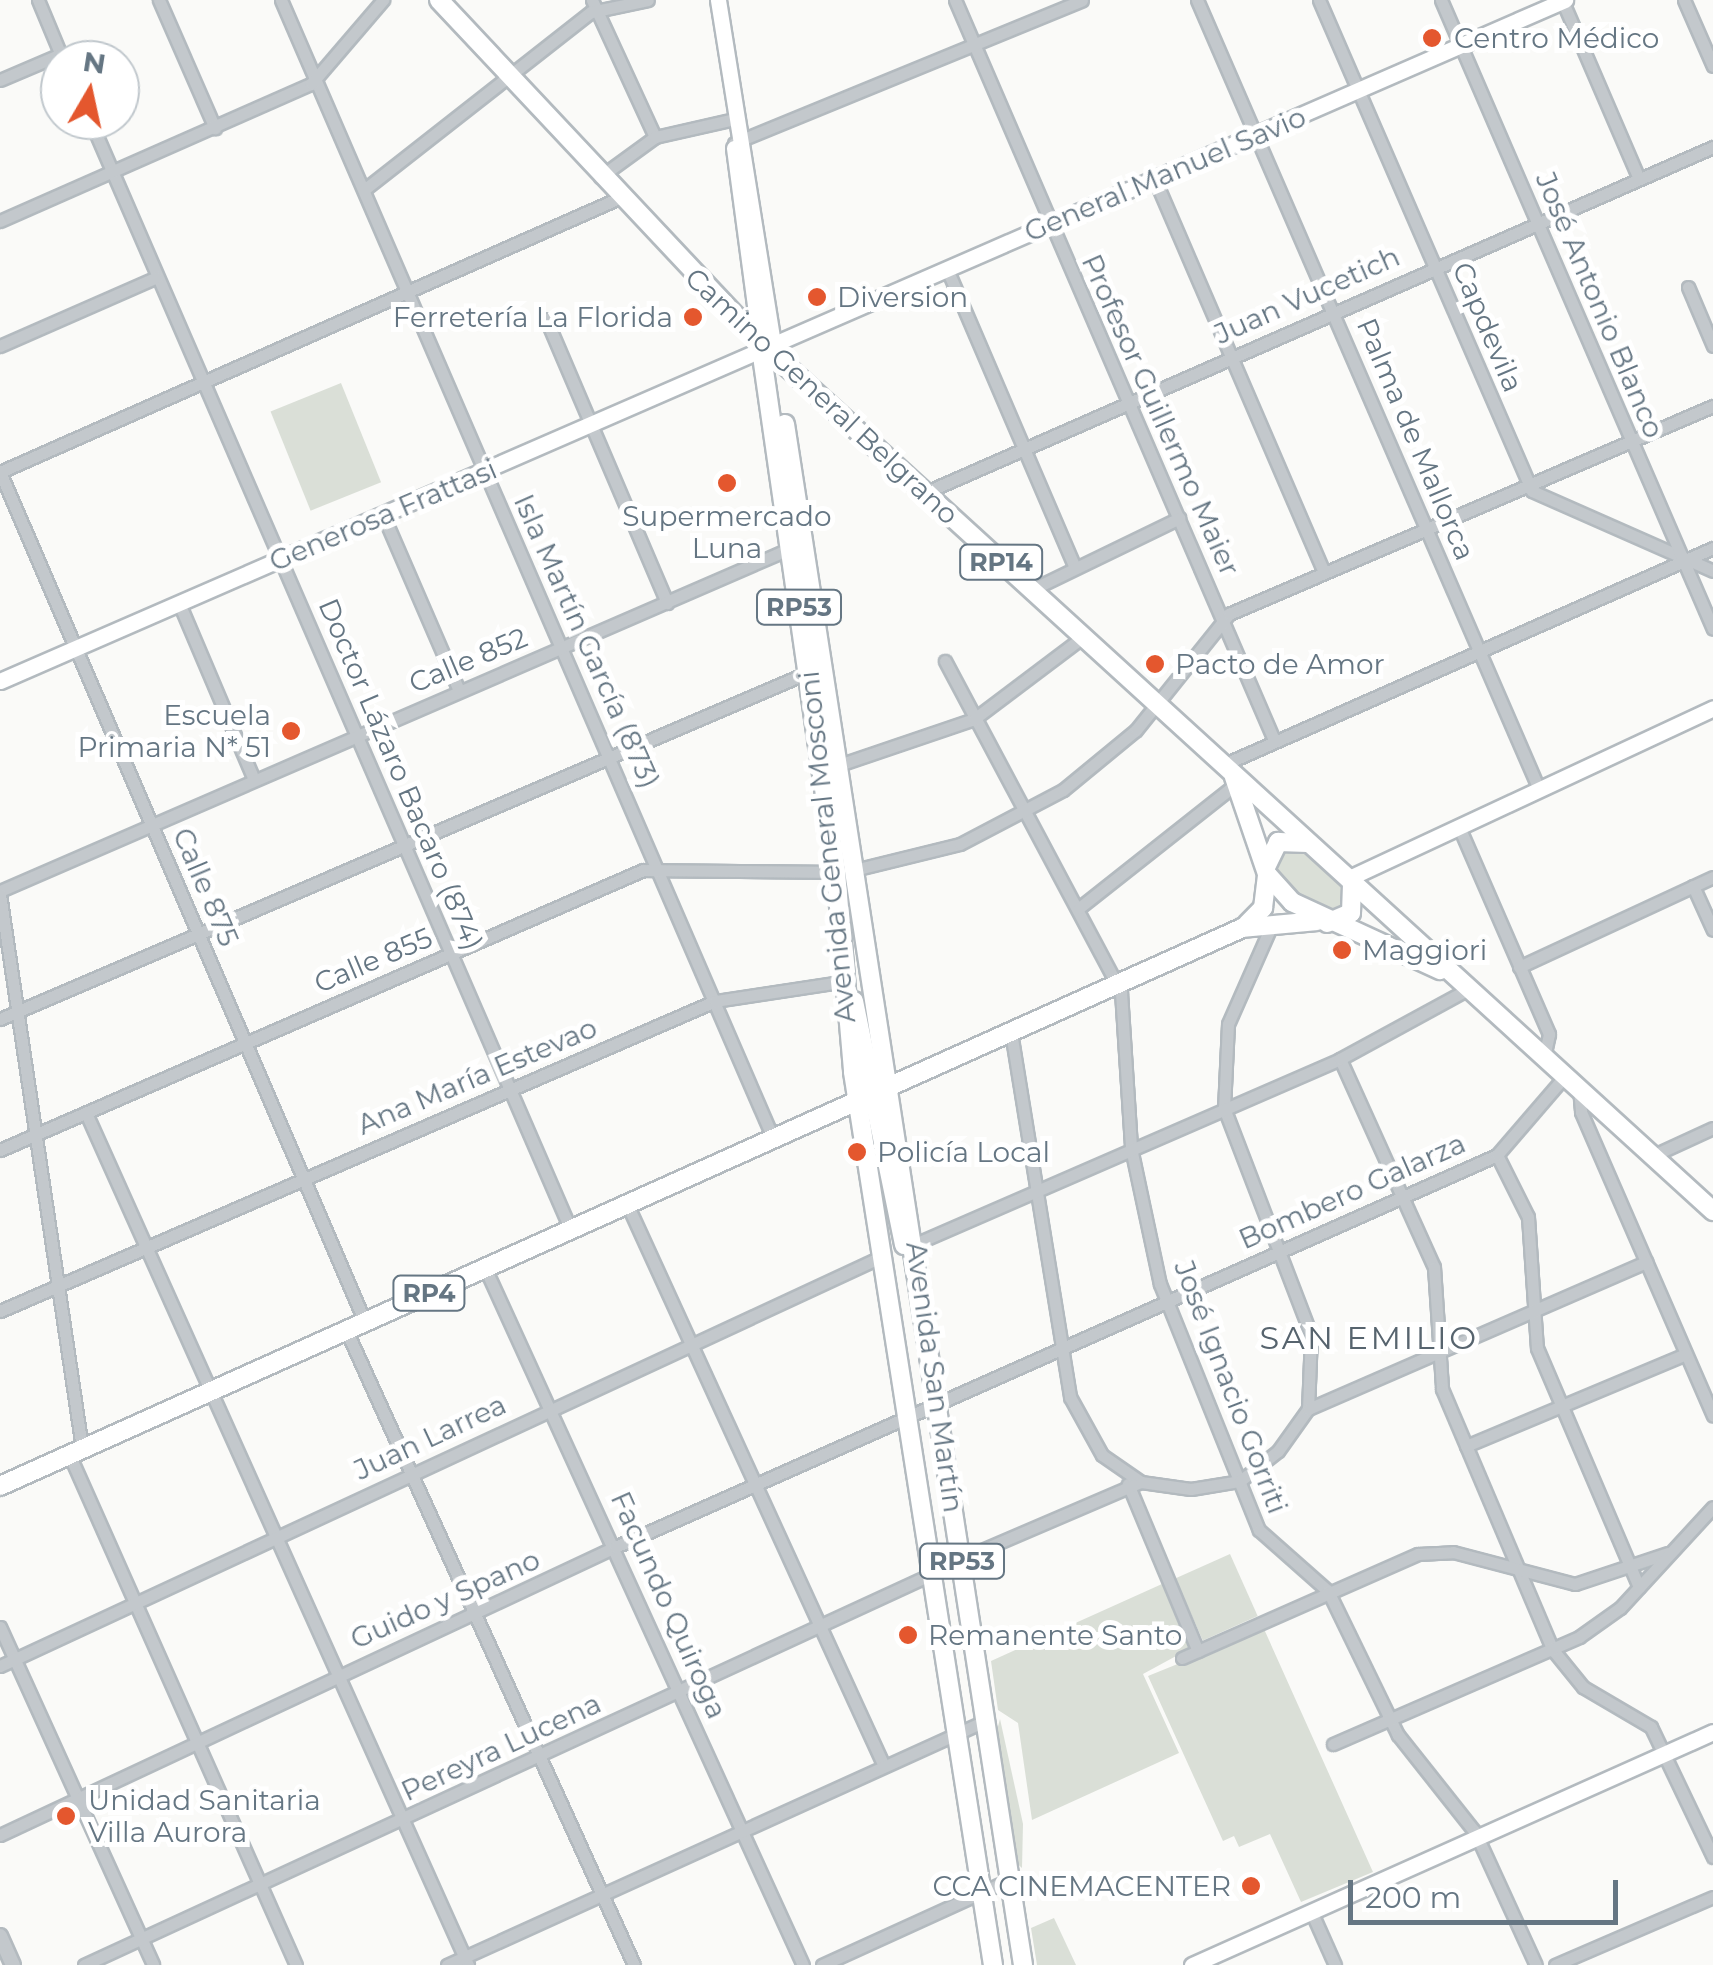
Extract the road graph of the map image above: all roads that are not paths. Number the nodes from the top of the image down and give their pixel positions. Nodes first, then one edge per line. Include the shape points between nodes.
1 (38, 0) edge
2 (159, 0) edge
3 (280, 0) edge
4 (383, 0) edge
5 (439, 0) edge
6 (648, 0) edge
7 (718, 0) edge
8 (955, 0) edge
9 (1082, 0) edge
10 (1197, 0) edge
11 (1319, 0) edge
12 (1441, 0) edge
13 (1563, 0) edge
14 (1684, 0) edge
15 (594, 4) edge
16 (55, 40) edge
17 (1460, 45) junction
18 (975, 46) junction
19 (40, 65) edge
20 (1713, 66) edge
21 (0, 80) edge
22 (315, 80) junction
23 (508, 81) junction
24 (1358, 90) junction
25 (735, 119) junction
26 (215, 128) junction
27 (1256, 136) junction
28 (656, 137) junction
29 (99, 140) edge
30 (738, 143) junction
31 (1713, 147) edge
32 (113, 172) junction
33 (598, 178) junction
34 (1640, 179) junction
35 (1156, 180) junction
36 (365, 189) junction
37 (617, 200) junction
38 (0, 220) edge
39 (1537, 223) junction
40 (1050, 224) junction
41 (1434, 266) junction
42 (947, 269) junction
43 (158, 277) junction
44 (1688, 287) dead end
45 (409, 293) junction
46 (1334, 311) junction
47 (546, 318) dead end
48 (0, 346) edge
49 (1713, 346) edge
50 (767, 347) junction
51 (1230, 356) junction
52 (204, 383) junction
53 (1128, 401) junction
54 (1713, 406) edge
55 (591, 426) junction
56 (1632, 441) junction
57 (1022, 446) junction
58 (0, 472) edge
59 (486, 472) junction
60 (1529, 486) junction
61 (924, 493) junction
62 (383, 516) junction
63 (1179, 518) junction
64 (1426, 529) junction
65 (790, 548) junction
66 (1713, 548) edge
67 (282, 559) junction
68 (1683, 560) junction
69 (1074, 566) junction
70 (1713, 571) edge
71 (1324, 572) junction
72 (1031, 590) junction
73 (180, 603) junction
74 (667, 603) junction
75 (1222, 618) junction
76 (1713, 630) edge
77 (1083, 637) junction
78 (75, 648) junction
79 (561, 648) junction
80 (1479, 649) junction
81 (944, 661) dead end
82 (809, 672) junction
83 (0, 681) edge
84 (459, 692) junction
85 (1159, 704) junction
86 (1713, 708) edge
87 (974, 719) junction
88 (358, 735) junction
89 (1274, 740) junction
90 (610, 756) junction
91 (836, 766) junction
92 (1230, 772) junction
93 (254, 780) junction
94 (1539, 789) junction
95 (1024, 813) junction
96 (152, 824) junction
97 (1459, 827) junction
98 (1308, 843) junction
99 (404, 845) junction
100 (659, 870) junction
101 (845, 871) junction
102 (1267, 871) junction
103 (1713, 877) edge
104 (1350, 881) junction
105 (1692, 886) junction
106 (0, 892) edge
107 (1079, 908) junction
108 (1273, 920) junction
109 (1320, 922) junction
110 (1242, 928) junction
111 (1713, 930) edge
112 (199, 934) junction
113 (450, 954) junction
114 (1519, 967) junction
115 (841, 982) junction
116 (1118, 984) junction
117 (1470, 988) junction
118 (715, 1000) junction
119 (17, 1011) junction
120 (0, 1019) edge
121 (1012, 1032) junction
122 (246, 1042) junction
123 (1544, 1058) junction
124 (1340, 1059) junction
125 (1572, 1082) junction
126 (510, 1088) junction
127 (874, 1093) junction
128 (1224, 1108) junction
129 (86, 1113) junction
130 (1613, 1120) junction
131 (1713, 1128) edge
132 (1589, 1132) junction
133 (34, 1134) junction
134 (773, 1138) junction
135 (1131, 1148) junction
136 (0, 1150) edge
137 (1496, 1154) junction
138 (1652, 1156) junction
139 (304, 1178) junction
140 (1037, 1192) junction
141 (1404, 1196) junction
142 (627, 1204) junction
143 (1713, 1210) edge
144 (570, 1228) junction
145 (915, 1244) junction
146 (142, 1246) junction
147 (1279, 1251) junction
148 (883, 1256) junction
149 (1646, 1262) junction
150 (485, 1268) junction
151 (56, 1286) junction
152 (1165, 1302) junction
153 (1534, 1310) junction
154 (0, 1311) edge
155 (365, 1322) junction
156 (346, 1330) junction
157 (690, 1344) junction
158 (1062, 1348) junction
159 (1438, 1352) junction
160 (1686, 1354) junction
161 (935, 1382) junction
162 (206, 1393) junction
163 (937, 1402) junction
164 (1560, 1406) junction
165 (553, 1407) junction
166 (1308, 1409) junction
167 (912, 1413) junction
168 (1713, 1415) edge
169 (1466, 1446) junction
170 (76, 1451) junction
171 (412, 1473) junction
172 (1240, 1480) junction
173 (1135, 1484) junction
174 (0, 1486) edge
175 (755, 1486) junction
176 (1713, 1507) edge
177 (271, 1538) junction
178 (616, 1547) junction
179 (1668, 1552) junction
180 (961, 1559) junction
181 (1631, 1571) junction
182 (937, 1572) junction
183 (1519, 1572) junction
184 (1639, 1588) junction
185 (1328, 1591) junction
186 (130, 1604) junction
187 (476, 1614) junction
188 (820, 1625) junction
189 (0, 1628) edge
190 (1553, 1650) junction
191 (1198, 1651) junction
192 (1182, 1658) dead end
193 (14, 1660) junction
194 (0, 1666) edge
195 (336, 1675) junction
196 (681, 1692) junction
197 (987, 1720) junction
198 (1389, 1720) junction
199 (960, 1730) junction
200 (1713, 1732) edge
201 (194, 1744) junction
202 (1333, 1744) dead end
203 (1666, 1754) junction
204 (542, 1755) junction
205 (884, 1766) junction
206 (76, 1799) junction
207 (402, 1820) junction
208 (743, 1829) junction
209 (0, 1835) edge
210 (1478, 1837) junction
211 (1713, 1857) edge
212 (1012, 1879) junction
213 (260, 1885) junction
214 (982, 1892) junction
215 (603, 1893) junction
216 (1713, 1897) edge
217 (1311, 1911) junction
218 (0, 1936) edge
219 (141, 1939) junction
220 (467, 1961) edge
221 (13, 1965) edge
222 (84, 1965) edge
223 (153, 1965) edge
224 (296, 1965) edge
225 (447, 1965) edge
226 (634, 1965) edge
227 (803, 1965) edge
228 (822, 1965) edge
229 (993, 1965) edge
230 (1022, 1965) edge
231 (1192, 1965) edge
232 (1335, 1965) edge
233 (1536, 1965) edge
234 (1555, 1965) edge

1 - 16 street
2 - 26 street
3 - 22 street, Isla Martín García (873)
4 - 22 street
5 - 23 main road, Camino General Belgrano / RP14
6 - 15 street
7 - 25 main road, Avenida General Mosconi
8 - 18 street, Profesor Guillermo Maier
9 - 18 street
10 - 27 street, Palma de Mallorca
11 - 24 street, Capdevila
12 - 17 street, José Antonio Blanco
13 - 17 main road, General Manuel Savio
13 - 34 street
14 - 20 street
15 - 23 street
15 - 28 street
17 - 24 main road, General Manuel Savio
17 - 39 street, José Antonio Blanco
18 - 30 street
18 - 40 street, Profesor Guillermo Maier
19 - 21 street
22 - 26 street
22 - 36 street, Isla Martín García (873)
23 - 33 main road, Camino General Belgrano / RP14
23 - 36 street
24 - 27 main road, General Manuel Savio
24 - 41 street, Capdevila
25 - 28 street
25 - 30 main road, Avenida General Mosconi
26 - 32 street
27 - 35 main road, General Manuel Savio
27 - 46 street, Palma de Mallorca
28 - 33 street
29 - 32 street, Doctor Lázaro Bacaro (874)
30 - 50 main road, Avenida General Mosconi
31 - 34 street, Juan Vucetich
32 - 38 street
32 - 43 street, Doctor Lázaro Bacaro (874)
33 - 37 main road, Camino General Belgrano / RP14
34 - 39 street, Juan Vucetich
35 - 40 main road, General Manuel Savio
35 - 51 street
36 - 45 street, Isla Martín García (873)
37 - 45 street
37 - 50 main road, Camino General Belgrano / RP14
39 - 41 street, Juan Vucetich
39 - 56 street, José Antonio Blanco
40 - 42 main road, General Manuel Savio
40 - 53 street, Profesor Guillermo Maier
41 - 46 street, Juan Vucetich
41 - 60 street, Capdevila
42 - 50 main road, General Manuel Savio
42 - 57 street
43 - 48 street
43 - 52 street, Doctor Lázaro Bacaro (874)
44 - 49 street
45 - 52 street
45 - 59 street, Isla Martín García (873)
46 - 51 street, Juan Vucetich
46 - 64 street, Palma de Mallorca
47 - 55 street
50 - 55 main road, Generosa Frattasi
50 - 61 main road, Camino General Belgrano / RP14
50 - 65 main road, Avenida General Mosconi / RP53
50 - 91 main road, Avenida General Mosconi / RP53
51 - 53 street, Juan Vucetich
51 - 71 street
52 - 58 street
52 - 67 street, Doctor Lázaro Bacaro (874)
53 - 57 street, Juan Vucetich
53 - 63 street, Profesor Guillermo Maier
54 - 56 street
55 - 59 main road, Generosa Frattasi
55 - 74 street
56 - 60 street
56 - 68 street, José Antonio Blanco
57 - 61 street, Juan Vucetich
57 - 69 street
58 - 78 street, Calle 875
59 - 62 main road, Generosa Frattasi
59 - 79 street, Isla Martín García (873)
60 - 64 street
60 - 68 street
61 - 72 main road, Camino General Belgrano / RP14
62 - 67 main road, Generosa Frattasi
62 - 84 street
63 - 69 street
63 - 75 street, Profesor Guillermo Maier
64 - 71 street
64 - 80 street, Palma de Mallorca
65 - 74 street, Calle 852
65 - 82 main road, Avenida General Mosconi / RP53
66 - 68 street
67 - 73 main road, Generosa Frattasi
67 - 88 street, Doctor Lázaro Bacaro (874)
68 - 70 street
68 - 76 street, José Antonio Blanco
68 - 80 street
69 - 72 street
71 - 75 street
72 - 77 main road, Camino General Belgrano / RP14
73 - 78 main road, Generosa Frattasi
73 - 93 street
74 - 79 street, Calle 852
75 - 85 street, Calle 855
75 - 89 street, Profesor Guillermo Maier
77 - 85 main road, Camino General Belgrano / RP14
77 - 87 street
78 - 83 main road, Generosa Frattasi
78 - 96 street, Calle 875
79 - 84 street, Calle 852
79 - 90 street, Isla Martín García (873)
80 - 89 street
80 - 94 street, Palma de Mallorca
81 - 87 street
82 - 90 street
82 - 101 main road, Avenida General Mosconi / RP53
84 - 88 street, Calle 852
85 - 92 main road, Camino General Belgrano / RP14
85 - 95 street, Calle 855 via 1096,766
86 - 94 main road
87 - 91 street
87 - 95 street
88 - 93 street, Calle 852
88 - 99 street, Doctor Lázaro Bacaro (874)
89 - 92 street
90 - 99 street
90 - 100 street, Isla Martín García (873)
91 - 101 main road, Avenida General Mosconi / RP53
92 - 98 main road, Camino General Belgrano / RP14
92 - 102 main road, Camino General Belgrano / RP14
92 - 107 street
93 - 96 street, Calle 852
94 - 97 main road
95 - 101 street, Calle 855 via 943,850
95 - 107 street
96 - 106 street, Calle 852
96 - 112 street, Calle 875
97 - 104 main road
97 - 114 street
98 - 102 main road via 1274,844
98 - 104 main road, Camino General Belgrano
99 - 112 street
99 - 113 street, Doctor Lázaro Bacaro (874)
100 - 101 street, Calle 855
100 - 113 street, Calle 855
100 - 118 street, Isla Martín García (873)
101 - 115 main road, Avenida General Mosconi / RP53
101 - 127 main road, RP53
102 - 109 main road, Camino General Belgrano
102 - 110 main road via 1263,908
103 - 105 street
104 - 109 main road via 1351,913
104 - 117 main road, Camino General Belgrano
105 - 111 street
105 - 114 street
106 - 119 street
107 - 116 street
108 - 109 main road, RP4
108 - 110 main road, RP4
108 - 128 street via 1228,1024
109 - 117 main road, Camino General Belgrano
110 - 116 main road, RP4
112 - 119 street
112 - 122 street, Calle 875
113 - 122 street, Calle 855
113 - 126 street, Doctor Lázaro Bacaro (874)
114 - 123 street via 1549,1034
115 - 118 street, Ana María Estevao
115 - 127 main road, Avenida General Mosconi / RP53
116 - 121 main road, RP4
116 - 135 street, José Ignacio Gorriti
117 - 123 main road, Camino General Belgrano
117 - 124 street
118 - 126 street, Ana María Estevao
118 - 134 street, Isla Martín García (873)
119 - 120 street
119 - 133 street
121 - 127 main road, RP4
121 - 140 street
122 - 129 street, Calle 855
122 - 139 street, Calle 875
123 - 125 main road, Camino General Belgrano
124 - 128 street
124 - 141 street
125 - 130 main road, Camino General Belgrano
125 - 132 street
125 - 137 street, Bombero Galarza
126 - 139 street, Ana María Estevao
126 - 144 street, Doctor Lázaro Bacaro (874)
127 - 134 main road, RP4
127 - 145 main road, Avenida San Martín / RP53
127 - 148 main road, Avenida San Martín / RP53
127 - 161 main road, RP53
128 - 135 street
128 - 147 street
129 - 133 street, Calle 855
129 - 146 street
130 - 132 street
130 - 138 main road, Camino General Belgrano
131 - 138 street
132 - 149 street
133 - 136 street, Calle 855
133 - 151 street
134 - 142 main road, RP4
135 - 140 street
135 - 152 street, José Ignacio Gorriti
137 - 141 street, Bombero Galarza
137 - 153 street via 1528,1216
138 - 143 main road, Camino General Belgrano
139 - 146 street, Ana María Estevao
139 - 155 street, Calle 875
140 - 145 street
140 - 158 street
141 - 147 street, Bombero Galarza
141 - 159 street via 1440,1288
142 - 144 main road, RP4
142 - 157 street
144 - 150 main road, RP4
145 - 161 main road, Avenida San Martín / RP53
146 - 151 street, Ana María Estevao
146 - 162 street
147 - 152 street, Bombero Galarza
147 - 166 street via 1314,1349
148 - 157 street, Juan Larrea
148 - 167 main road, Avenida San Martín / RP53
149 - 153 street
149 - 160 street
150 - 155 main road, RP4
150 - 165 street, Facundo Quiroga
151 - 154 street, Ana María Estevao
151 - 170 street
152 - 158 street, Bombero Galarza
152 - 172 street, José Ignacio Gorriti
153 - 159 street
153 - 164 street via 1536,1348
155 - 156 main road, RP4
156 - 162 main road, RP4
156 - 171 street
157 - 165 street, Juan Larrea
157 - 175 street
158 - 163 street, Bombero Galarza
158 - 173 street via 1077,1418
159 - 166 street
159 - 169 street
160 - 164 street
160 - 168 street
161 - 163 main road, Avenida San Martín / RP53
162 - 170 main road, RP4
162 - 177 street
163 - 167 street, Bombero Galarza
163 - 180 main road, Avenida San Martín / RP53
164 - 169 street
164 - 181 street
165 - 171 street, Juan Larrea
165 - 178 street, Facundo Quiroga
166 - 172 street via 1278,1451
167 - 175 street, Guido y Spano
167 - 182 main road, Avenida San Martín / RP53
169 - 183 street
170 - 174 main road, RP4
170 - 186 street
171 - 177 street, Juan Larrea
171 - 187 street
172 - 173 street via 1191,1489
172 - 185 street, José Ignacio Gorriti via 1265,1538
173 - 180 street
173 - 191 street
175 - 178 street, Guido y Spano
175 - 188 street
176 - 179 street
177 - 186 street, Juan Larrea
177 - 195 street
178 - 187 street, Guido y Spano
178 - 196 street, Facundo Quiroga
179 - 181 street
179 - 184 street
180 - 197 main road, Avenida San Martín / RP53
181 - 183 street via 1575,1584
181 - 184 street
182 - 188 street, Pereyra Lucena
182 - 199 main road, Avenida San Martín / RP53
183 - 185 street via 1429,1552
183 - 190 street
184 - 190 street
185 - 191 street
185 - 198 street, José Ignacio Gorriti
186 - 193 street, Juan Larrea
186 - 201 street
187 - 195 street, Guido y Spano
187 - 204 street
188 - 196 street, Pereyra Lucena
188 - 205 street
189 - 193 street
190 - 198 street
190 - 203 street via 1583,1687 1645,1720
191 - 192 street
193 - 194 street, Juan Larrea
193 - 206 street
195 - 201 street, Guido y Spano
195 - 207 street
196 - 204 street, Pereyra Lucena
196 - 208 street, Facundo Quiroga
197 - 199 street
197 - 212 main road, Avenida San Martín / RP53
198 - 202 street
198 - 210 street, José Ignacio Gorriti
199 - 205 street
199 - 214 main road, Avenida San Martín / RP53
200 - 203 main road
201 - 206 street, Guido y Spano
201 - 213 street
203 - 210 main road
203 - 211 street
204 - 207 street, Pereyra Lucena
204 - 215 street
205 - 208 street
206 - 209 street, Guido y Spano
206 - 219 street
207 - 213 street, Pereyra Lucena
207 - 220 street
208 - 215 street
208 - 227 street, Facundo Quiroga
210 - 217 main road
210 - 233 street, José Ignacio Gorriti
212 - 214 street
212 - 230 main road, Avenida San Martín / RP53
213 - 219 street, Pereyra Lucena
213 - 224 street
214 - 228 street
214 - 229 main road, Avenida San Martín / RP53
215 - 220 street
215 - 226 street
216 - 234 street
217 - 231 main road
217 - 232 street
218 - 221 street
219 - 222 street, Pereyra Lucena
219 - 223 street
220 - 225 street

